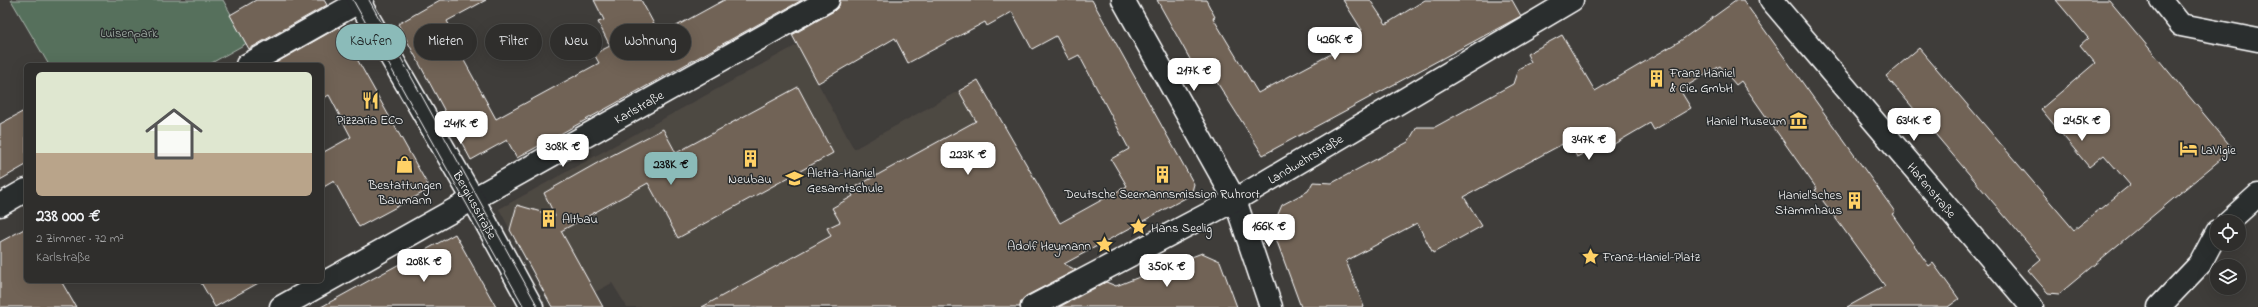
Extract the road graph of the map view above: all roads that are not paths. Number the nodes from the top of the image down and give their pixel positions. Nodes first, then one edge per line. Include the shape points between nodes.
1 (360, 0) edge
2 (828, 0) edge
3 (1123, 0) edge
4 (1572, 0) edge
5 (1771, 0) edge
6 (2160, 0) edge
7 (2258, 40) edge
8 (250, 63) edge
9 (24, 191) edge
10 (2258, 195) edge
11 (473, 199) junction
12 (1235, 200) junction
13 (0, 205) edge
14 (2236, 215) edge
15 (2210, 245) edge
16 (324, 283) edge
17 (324, 283) edge
18 (281, 307) edge
19 (532, 307) edge
20 (1032, 307) edge
21 (1271, 307) edge
22 (2032, 307) edge
23 (2159, 307) edge

1 - 8 street
1 - 11 street, Bergiusstraße
2 - 11 street, Karlstraße
3 - 12 street
4 - 12 street, Landwehrstraße
5 - 22 street, Hafenstraße
6 - 7 street via 2181,25
9 - 13 street
10 - 14 street
11 - 17 street, Karlstraße
11 - 19 street, Bergiusstraße
12 - 20 street, Landwehrstraße
12 - 21 street
15 - 23 street via 2200,264
16 - 18 street, Karlstraße

